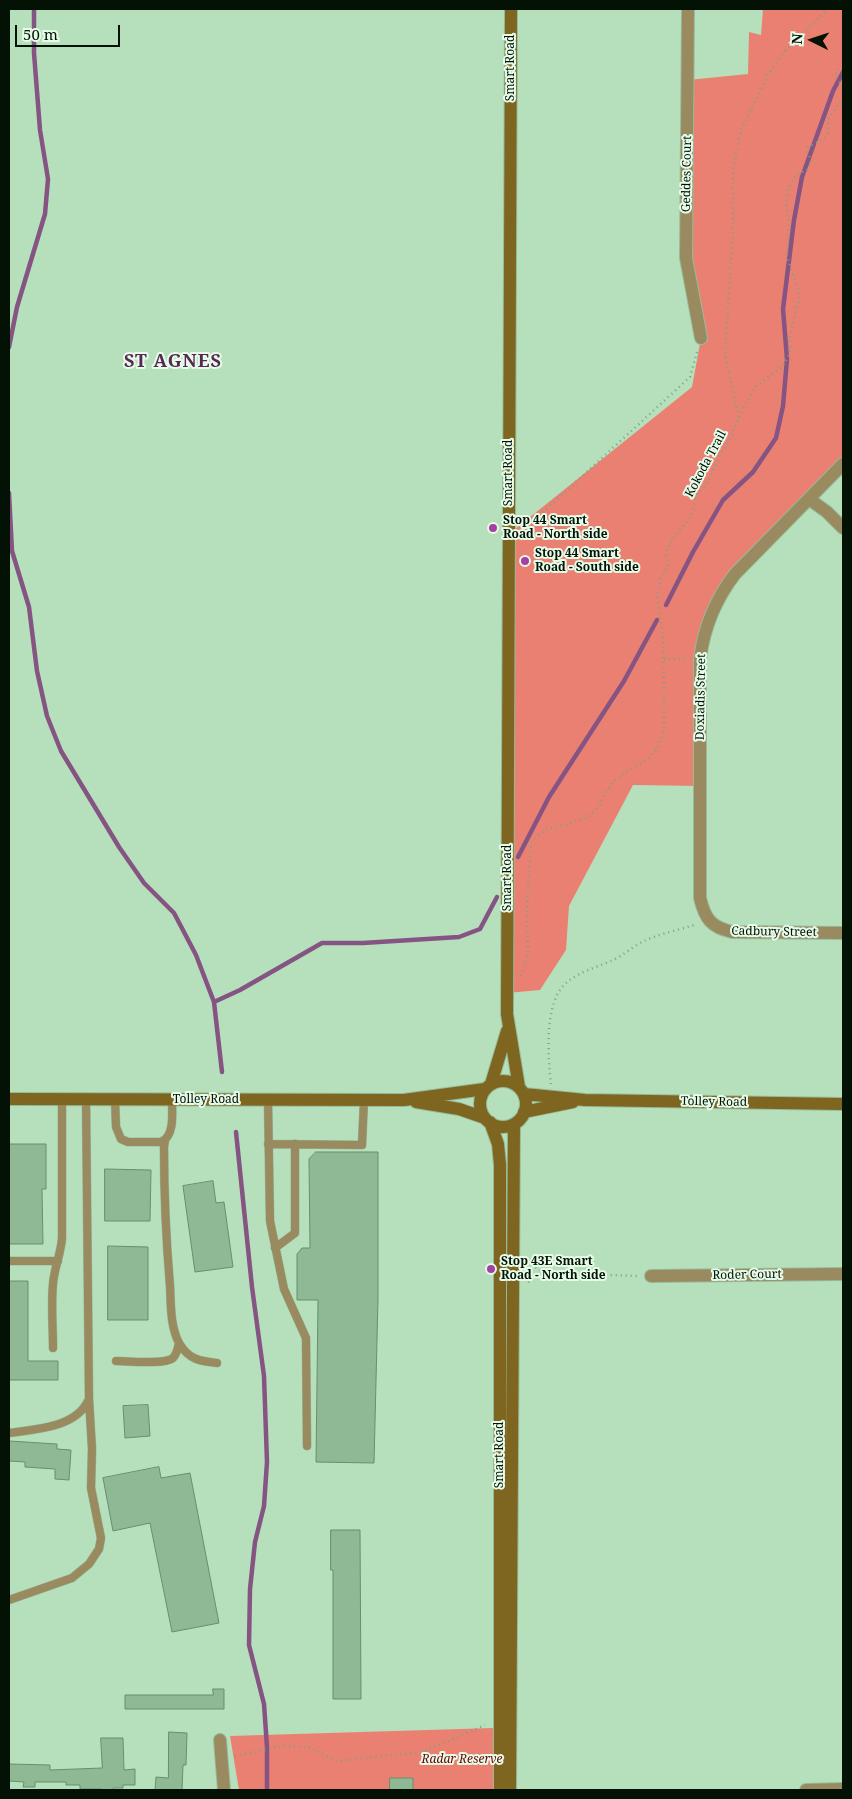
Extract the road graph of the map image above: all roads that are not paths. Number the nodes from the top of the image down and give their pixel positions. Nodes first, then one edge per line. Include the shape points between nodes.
1 (511, 9) edge
2 (688, 9) edge
3 (701, 338) road end
4 (843, 464) edge
5 (809, 499) junction
6 (843, 528) edge
7 (709, 920) joint
8 (843, 933) edge
9 (508, 1026) junction
10 (488, 1086) junction
11 (522, 1091) junction
12 (9, 1099) edge
13 (62, 1099) junction
14 (86, 1099) junction
15 (115, 1099) junction
16 (172, 1100) junction
17 (268, 1100) junction
18 (364, 1100) junction
19 (404, 1100) junction
20 (585, 1100) junction
21 (843, 1104) edge
22 (524, 1112) junction
23 (487, 1120) junction
24 (514, 1124) junction
25 (165, 1140) junction
26 (268, 1144) junction
27 (295, 1144) junction
28 (275, 1248) junction
29 (9, 1261) edge
30 (58, 1261) junction
31 (843, 1274) edge
32 (651, 1276) road end
33 (179, 1343) junction
34 (53, 1348) dead end
35 (116, 1361) dead end
36 (217, 1363) dead end
37 (88, 1399) junction
38 (9, 1433) edge
39 (307, 1446) dead end
40 (9, 1600) edge
41 (220, 1740) dead end
42 (843, 1789) edge
43 (224, 1790) edge
44 (500, 1790) edge
45 (510, 1790) edge
46 (806, 1790) edge

1 - 9 main road, Smart Road
2 - 3 street, Geddes Court via 686,258
4 - 5 street, Doxiadis Street
5 - 6 street
5 - 7 street, Doxiadis Street via 739,570 715,605 707,625 700,659 700,898 703,912
7 - 8 street, Cadbury Street via 721,930 732,932
9 - 10 main road, Smart Road
9 - 11 main road, Smart Road
10 - 11 main road via 499,1081 513,1083
10 - 19 main road, Tolley Road
10 - 23 main road via 480,1104
11 - 20 main road, Tolley Road
11 - 22 main road
12 - 13 main road, Tolley Road
13 - 14 main road, Tolley Road
13 - 30 lane via 62,1238
14 - 15 main road, Tolley Road
14 - 37 lane
15 - 16 main road, Tolley Road
15 - 25 lane via 116,1127 121,1139 128,1142
16 - 17 main road, Tolley Road
16 - 25 lane via 171,1125
17 - 18 main road, Tolley Road
17 - 26 lane
18 - 19 main road, Tolley Road
18 - 27 lane via 362,1144
19 - 23 main road, Tolley Road via 459,1109
20 - 21 main road, Tolley Road
20 - 22 main road, Tolley Road
22 - 24 main road
23 - 24 main road via 499,1126
23 - 44 main road, Smart Road via 498,1144 500,1165
24 - 45 main road, Smart Road
25 - 33 lane via 165,1223 172,1321
26 - 27 lane
26 - 28 lane via 270,1221
27 - 28 lane via 295,1233
28 - 39 lane via 284,1289 306,1338
29 - 30 lane
30 - 34 lane via 53,1286
31 - 32 street, Roder Court
33 - 35 lane via 173,1358 166,1362
33 - 36 lane via 197,1361
37 - 38 lane via 84,1410 72,1419 39,1429
37 - 40 lane via 91,1488 102,1538 99,1549 89,1564 72,1578
41 - 43 street
42 - 46 street

